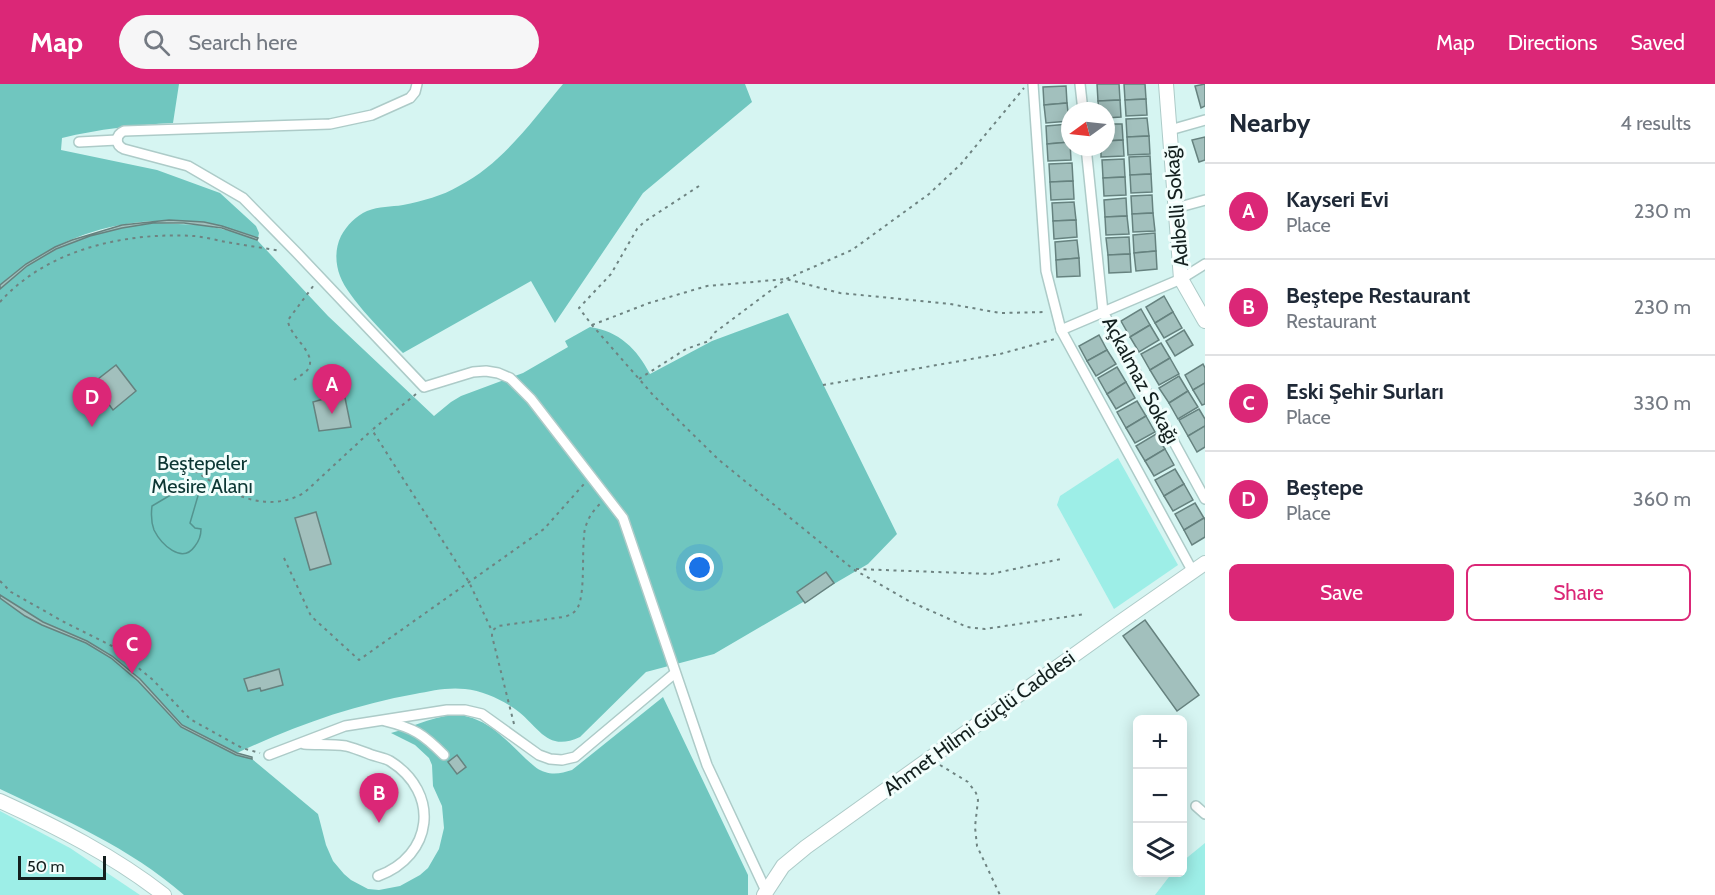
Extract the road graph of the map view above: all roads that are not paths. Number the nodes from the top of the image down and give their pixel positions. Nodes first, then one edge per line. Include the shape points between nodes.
1 (417, 84) edge
2 (1033, 84) edge
3 (1080, 84) edge
4 (1166, 84) edge
5 (1082, 102) edge
6 (1205, 120) edge
7 (1170, 130) junction
8 (117, 140) junction
9 (79, 142) dead end
10 (1087, 156) edge
11 (1205, 200) edge
12 (1176, 208) junction
13 (1205, 264) edge
14 (1181, 279) junction
15 (1103, 312) junction
16 (1205, 321) edge
17 (1062, 333) junction
18 (1205, 499) edge
19 (1205, 563) edge
20 (1193, 572) junction
21 (675, 673) junction
22 (382, 720) junction
23 (300, 744) junction
24 (269, 755) road end
25 (444, 755) dead end
26 (0, 801) edge
27 (1197, 806) dead end
28 (1205, 814) edge
29 (378, 876) dead end
30 (765, 893) edge
31 (164, 895) edge

1 - 8 street via 411,98 372,116 330,124 124,131
2 - 17 street via 1046,271
3 - 5 street
4 - 7 street, Adıbelli Sokağı
6 - 7 street
7 - 12 street, Adıbelli Sokağı
8 - 9 street
8 - 21 street via 124,149 188,166 243,198 424,387 473,372 486,371 510,378 531,399 622,518
10 - 15 street, Açkalmaz Sokağı
11 - 12 street
12 - 14 street, Adıbelli Sokağı
13 - 14 street
14 - 15 street
14 - 16 street, Adıbelli Sokağı
15 - 17 street
15 - 18 street, Açkalmaz Sokağı
17 - 20 street
19 - 20 street, Ahmet Hilmi Güçlü Caddesi
20 - 30 street, Ahmet Hilmi Güçlü Caddesi via 806,847 783,866
21 - 22 street via 575,757 562,760 539,755 482,714 465,710
21 - 30 street via 707,765
22 - 23 street via 345,726
22 - 25 street via 427,738
23 - 24 street
23 - 29 street via 345,746 388,760 408,776 419,792 424,814 417,842 405,861
26 - 31 street via 109,856
27 - 28 street

